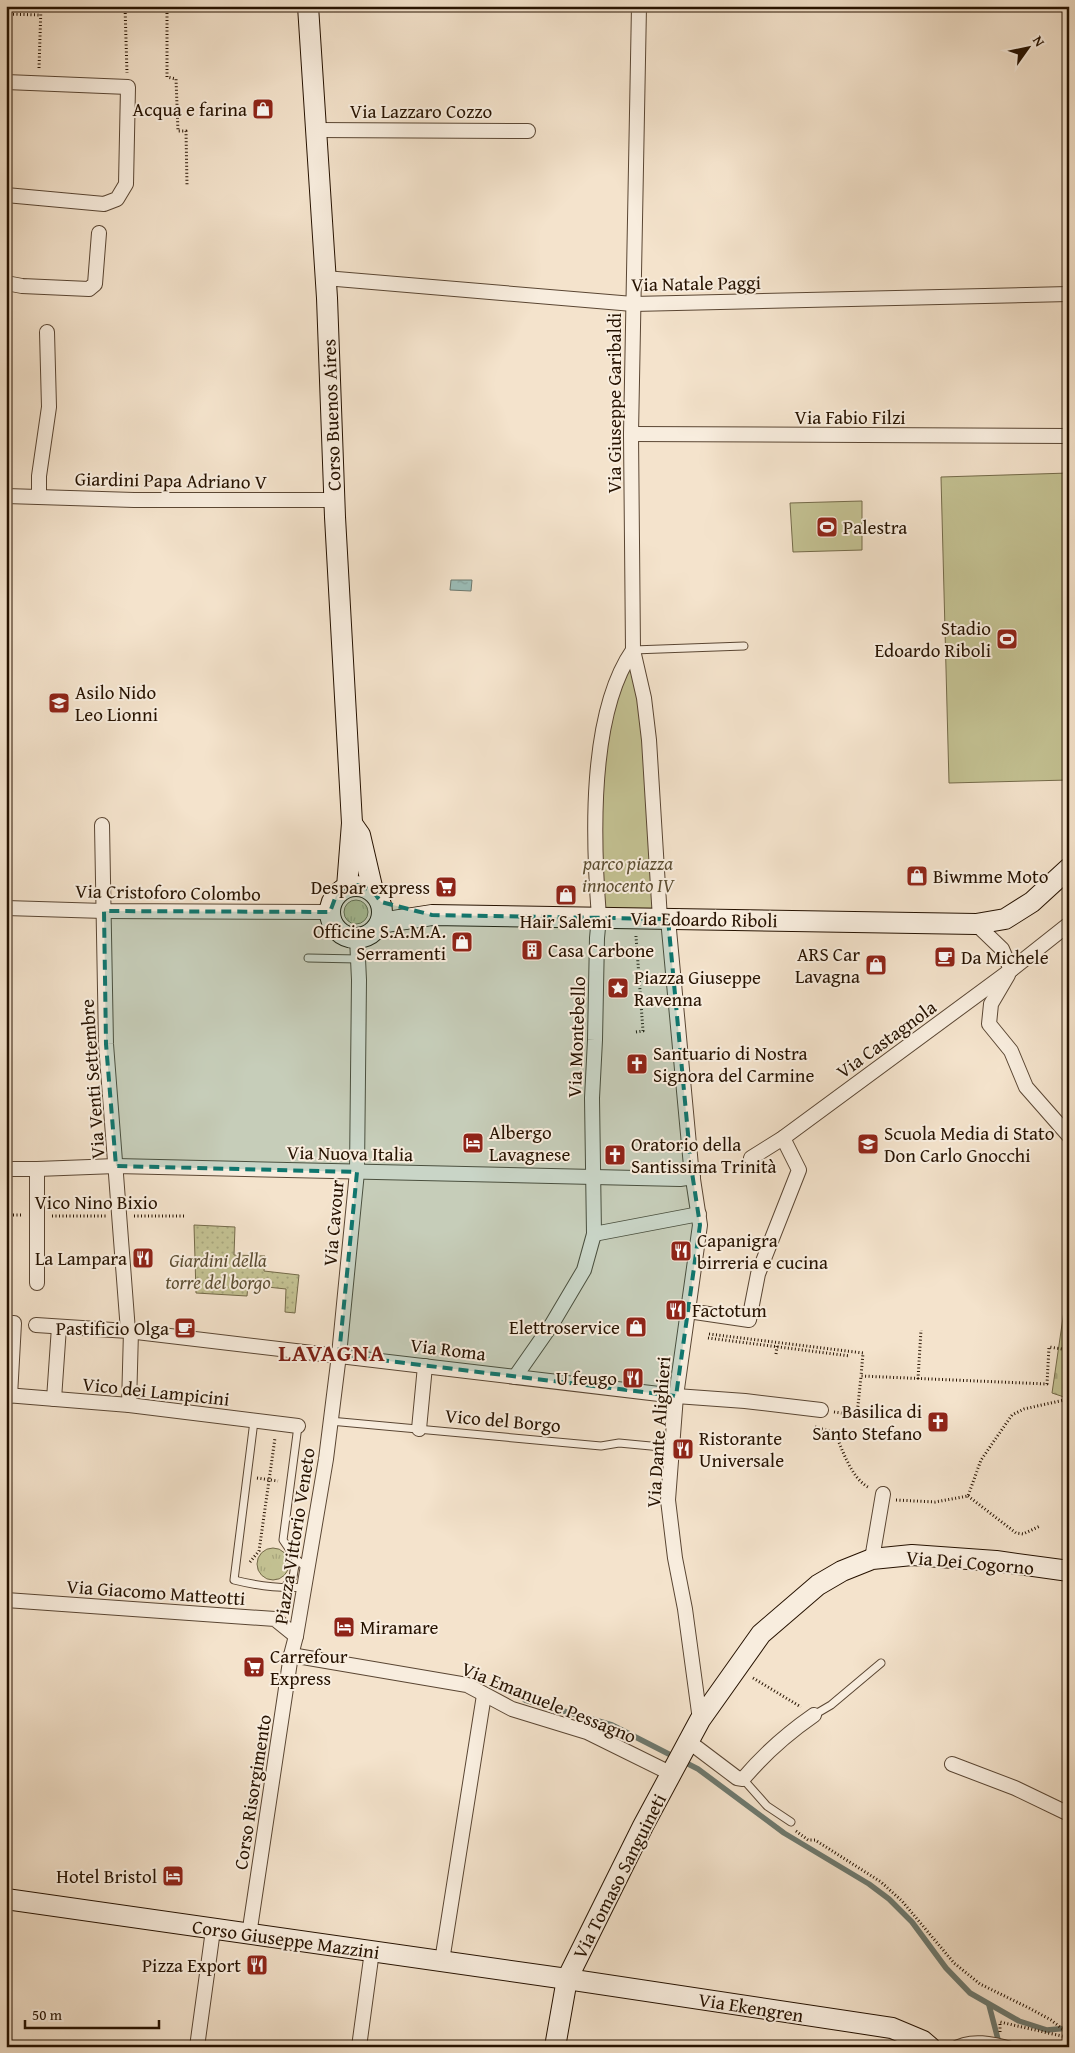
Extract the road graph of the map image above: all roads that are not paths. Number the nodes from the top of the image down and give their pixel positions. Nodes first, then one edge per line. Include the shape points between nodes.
1 (308, 6) edge
2 (639, 6) edge
3 (6, 82) edge
4 (315, 130) junction
5 (528, 130) dead end
6 (6, 195) edge
7 (98, 233) dead end
8 (325, 278) junction
9 (6, 283) edge
10 (1069, 294) edge
11 (632, 304) junction
12 (47, 332) dead end
13 (631, 434) junction
14 (1069, 436) edge
15 (6, 496) edge
16 (39, 496) junction
17 (334, 500) junction
18 (744, 646) dead end
19 (633, 650) junction
20 (352, 823) junction
21 (102, 825) dead end
22 (1069, 868) edge
23 (347, 887) junction
24 (377, 897) junction
25 (6, 908) edge
26 (104, 911) junction
27 (330, 912) junction
28 (432, 915) junction
29 (599, 917) junction
30 (664, 919) junction
31 (380, 923) junction
32 (976, 924) junction
33 (1069, 924) edge
34 (357, 938) junction
35 (308, 958) dead end
36 (358, 959) junction
37 (1011, 970) junction
38 (1069, 1136) edge
39 (783, 1138) junction
40 (751, 1158) dead end
41 (116, 1166) junction
42 (6, 1169) edge
43 (37, 1170) junction
44 (357, 1172) junction
45 (693, 1177) junction
46 (594, 1178) junction
47 (699, 1214) junction
48 (594, 1234) junction
49 (37, 1283) dead end
50 (688, 1311) junction
51 (10, 1323) edge
52 (36, 1325) dead end
53 (59, 1327) junction
54 (129, 1331) junction
55 (339, 1355) junction
56 (425, 1366) junction
57 (515, 1376) junction
58 (8, 1395) edge
59 (676, 1396) junction
60 (54, 1399) junction
61 (129, 1405) junction
62 (821, 1410) road end
63 (254, 1421) junction
64 (330, 1421) junction
65 (298, 1426) joint
66 (418, 1429) junction
67 (672, 1448) junction
68 (883, 1494) road end
69 (872, 1559) junction
70 (301, 1564) junction
71 (1069, 1572) edge
72 (304, 1587) junction
73 (284, 1588) junction
74 (6, 1600) edge
75 (296, 1636) junction
76 (291, 1655) junction
77 (881, 1663) dead end
78 (484, 1695) junction
79 (814, 1715) joint
80 (700, 1720) junction
81 (686, 1744) junction
82 (952, 1764) dead end
83 (674, 1770) junction
84 (742, 1779) junction
85 (1067, 1813) dead end
86 (791, 1822) road end
87 (6, 1899) edge
88 (213, 1930) junction
89 (249, 1935) junction
90 (372, 1951) junction
91 (442, 1961) junction
92 (567, 1979) junction
93 (197, 2047) edge
94 (360, 2047) edge
95 (555, 2047) edge
96 (930, 2047) edge
97 (951, 2047) edge
98 (1017, 2047) edge

1 - 4 street, Corso Buenos Aires
2 - 11 street, Via Giuseppe Garibaldi
3 - 6 street via 128,87 126,184 117,199 104,204
4 - 5 street, Via Lazzaro Cozzo
4 - 8 street, Corso Buenos Aires
7 - 9 street via 95,284 89,289
8 - 11 street, Via Natale Paggi
8 - 17 street, Corso Buenos Aires
10 - 11 street, Via Natale Paggi
11 - 13 street, Via Giuseppe Garibaldi
12 - 16 street via 49,407
13 - 14 street, Via Fabio Filzi
13 - 19 street, Via Giuseppe Garibaldi
15 - 16 street, Giardini Papa Adriano V
16 - 17 street, Giardini Papa Adriano V via 143,500
17 - 20 street, Corso Buenos Aires
18 - 19 lane
19 - 29 street, Via Montebello via 609,702 595,786
19 - 30 street, Via Giuseppe Garibaldi via 649,740
20 - 23 street, Corso Buenos Aires
20 - 24 street, Corso Buenos Aires via 360,835
21 - 26 street, Via Venti Settembre
22 - 32 street, Via Edoardo Riboli via 1032,902 1005,919
23 - 24 street via 358,885
23 - 27 street via 338,893
24 - 28 street, Via Edoardo Riboli
24 - 31 street via 383,914
25 - 26 street, Via Cristoforo Colombo
26 - 27 street, Via Cristoforo Colombo
26 - 41 street, Via Venti Settembre via 106,1044
27 - 34 street via 338,931
28 - 29 street, Via Edoardo Riboli
28 - 31 street, Via Edoardo Riboli
29 - 30 street, Via Edoardo Riboli
29 - 46 street, Via Montebello via 592,1098
30 - 32 street, Via Edoardo Riboli
30 - 45 street, Via Dante Alighieri
31 - 34 street via 375,931
32 - 37 street via 1002,949
33 - 37 street, Via Castagnola
34 - 36 street, Via Cavour
35 - 36 lane
36 - 44 street, Via Cavour
37 - 38 street via 991,1004 990,1024 1011,1051 1026,1086
37 - 39 street, Via Castagnola
39 - 40 street, Via Castagnola
39 - 50 street via 800,1170 758,1274 749,1320
41 - 43 street, Via Nuova Italia
41 - 44 street, Via Nuova Italia
41 - 54 street, Via Venti Settembre
42 - 43 street, Via Nuova Italia
43 - 49 street
44 - 46 street, Via Nuova Italia
44 - 55 street, Via Cavour
45 - 46 street, Via Nuova Italia
45 - 47 street, Via Dante Alighieri
46 - 48 street, Via Montebello
47 - 48 street
47 - 50 street, Via Dante Alighieri
48 - 57 street, Via Montebello via 584,1270 552,1324
50 - 59 street, Via Dante Alighieri
51 - 58 street
52 - 53 street, Via Roma
53 - 54 street, Via Roma
53 - 60 street
54 - 55 street, Via Roma
54 - 61 street, Via Venti Settembre
55 - 56 street, Via Roma
55 - 64 street, Via Cavour
56 - 57 street, Via Roma
56 - 66 street
57 - 59 street, Via Roma
58 - 60 street, Vico dei Lampicini
59 - 62 street, Via Roma
59 - 67 street, Via Dante Alighieri
60 - 61 street, Vico dei Lampicini
61 - 63 street, Vico dei Lampicini
63 - 65 street, Vico dei Lampicini
63 - 73 lane via 234,1580
64 - 66 lane, Vico del Borgo
64 - 70 street, Piazza Vittorio Veneto via 326,1459
65 - 70 lane via 283,1540
66 - 67 lane, Vico del Borgo via 601,1446 619,1443
67 - 80 street, Via Dante Alighieri via 668,1500
68 - 69 street
69 - 71 street, Via Dei Cogorno via 912,1555 996,1561
69 - 80 street, Via Dei Cogorno via 818,1585 761,1634
70 - 72 street, Piazza Vittorio Veneto
70 - 73 lane
72 - 73 lane
72 - 75 street, Piazza Vittorio Veneto
74 - 75 street, Via Giacomo Matteotti via 274,1619
75 - 76 street, Piazza Vittorio Veneto
76 - 78 street, Via Emanuele Pessagno via 467,1685
76 - 89 street, Corso Risorgimento
77 - 79 lane via 831,1705
78 - 83 street, Via Emanuele Pessagno via 512,1709 586,1732
78 - 91 street
79 - 84 street via 759,1760
80 - 81 street, Via Dei Cogorno
81 - 83 street, Via Tomaso Sanguineti
81 - 84 street
82 - 85 street
83 - 92 street, Via Tomaso Sanguineti
84 - 86 lane via 767,1806
87 - 88 street, Corso Giuseppe Mazzini
88 - 89 street, Corso Giuseppe Mazzini
88 - 93 street
89 - 90 street, Corso Giuseppe Mazzini
90 - 91 street, Corso Giuseppe Mazzini
90 - 94 street
91 - 92 street, Corso Giuseppe Mazzini
92 - 95 street, Via Tomaso Sanguineti
92 - 96 street, Via Ekengren via 892,2028
97 - 98 lane via 969,2039

